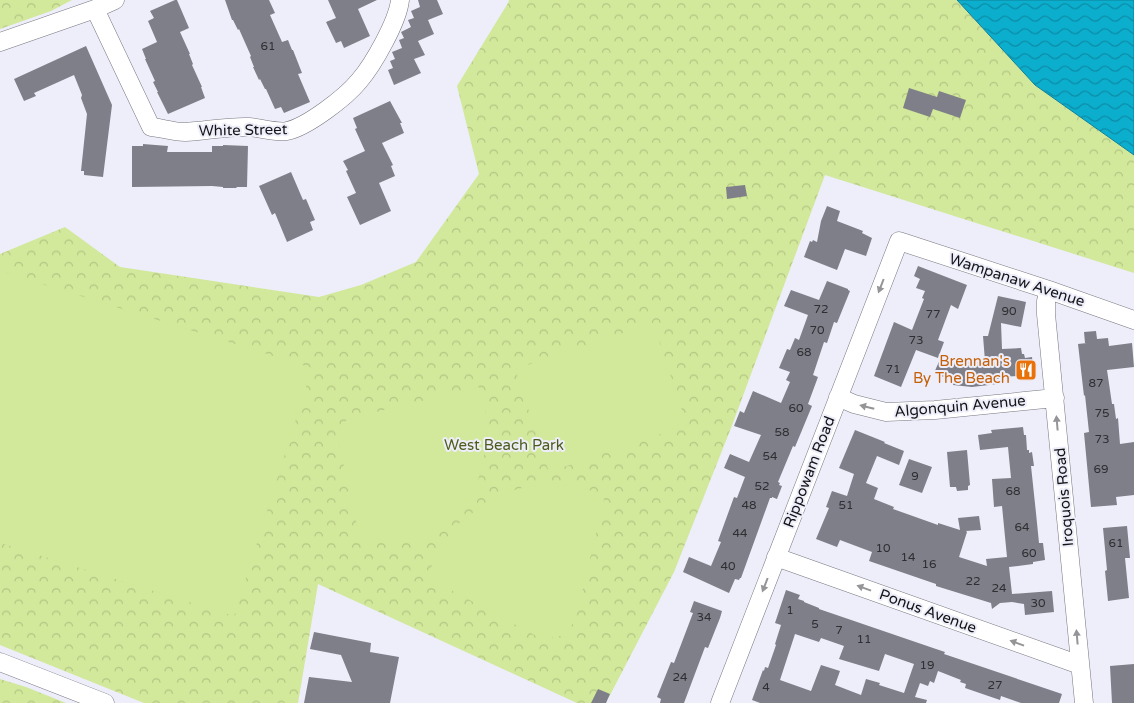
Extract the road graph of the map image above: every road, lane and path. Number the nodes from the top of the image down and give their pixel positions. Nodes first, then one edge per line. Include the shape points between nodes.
1 (115, 0) edge
2 (400, 0) edge
3 (95, 9) junction
4 (0, 42) edge
5 (899, 241) joint
6 (1050, 290) junction
7 (1134, 320) edge
8 (838, 397) junction
9 (1055, 398) junction
10 (776, 557) junction
11 (0, 662) edge
12 (1080, 665) junction
13 (105, 703) edge
14 (720, 703) edge
15 (1084, 703) edge

1 - 3 street
2 - 3 street, White Street via 391,28 359,82 323,112 286,131 248,127 183,132 150,127
3 - 4 street
5 - 6 street, Wampanaw Avenue
5 -> 8 street, Rippowam Road
6 - 7 street, Wampanaw Avenue
6 - 9 street, Iroquois Road via 1046,314
9 -> 8 street, Algonquin Avenue via 886,412
8 - 10 street, Rippowam Road
12 -> 9 street, Iroquois Road
12 -> 10 street, Ponus Avenue
10 -> 14 street, Rippowam Road
11 - 13 street
12 - 15 street, Iroquois Road

